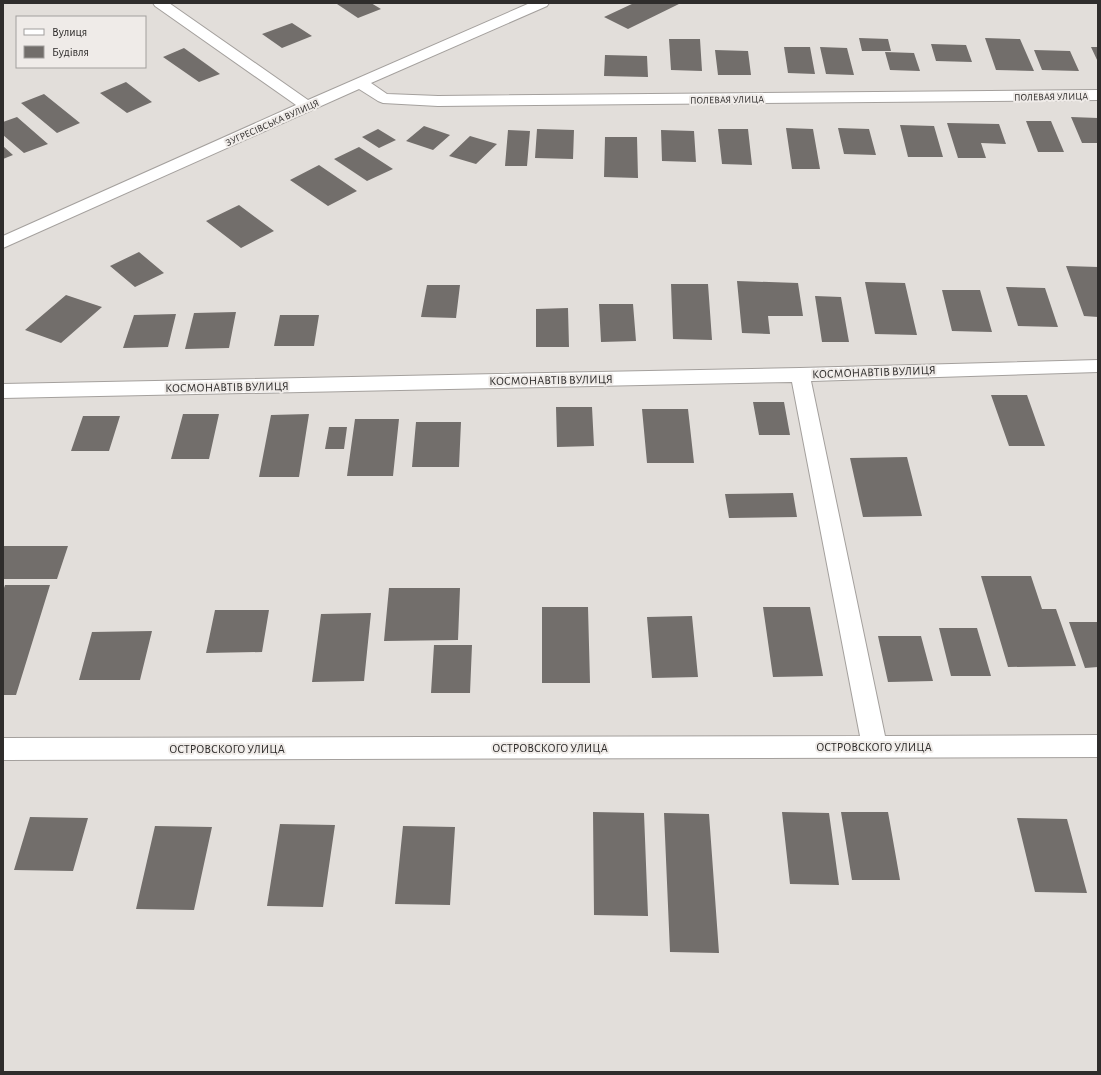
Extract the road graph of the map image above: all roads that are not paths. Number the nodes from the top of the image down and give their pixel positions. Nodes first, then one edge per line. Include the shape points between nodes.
1 (160, 3) edge
2 (542, 3) edge
3 (360, 83) junction
4 (1098, 95) edge
5 (307, 106) junction
6 (3, 243) edge
7 (1098, 366) edge
8 (800, 374) junction
9 (3, 392) edge
10 (1098, 746) edge
11 (875, 747) junction
12 (3, 749) edge

1 - 5 street
2 - 3 street, ЗУГРЕСІВСЬКА ВУЛИЦЯ
3 - 4 street, ПОЛЕВАЯ УЛИЦА via 383,98 438,101
3 - 5 street, ЗУГРЕСІВСЬКА ВУЛИЦЯ
5 - 6 street, ЗУГРЕСІВСЬКА ВУЛИЦЯ
7 - 8 street, КОСМОНАВТІВ ВУЛИЦЯ
8 - 9 street, КОСМОНАВТІВ ВУЛИЦЯ
8 - 11 street
10 - 11 street, ОСТРОВСКОГО УЛИЦА
11 - 12 street, ОСТРОВСКОГО УЛИЦА

